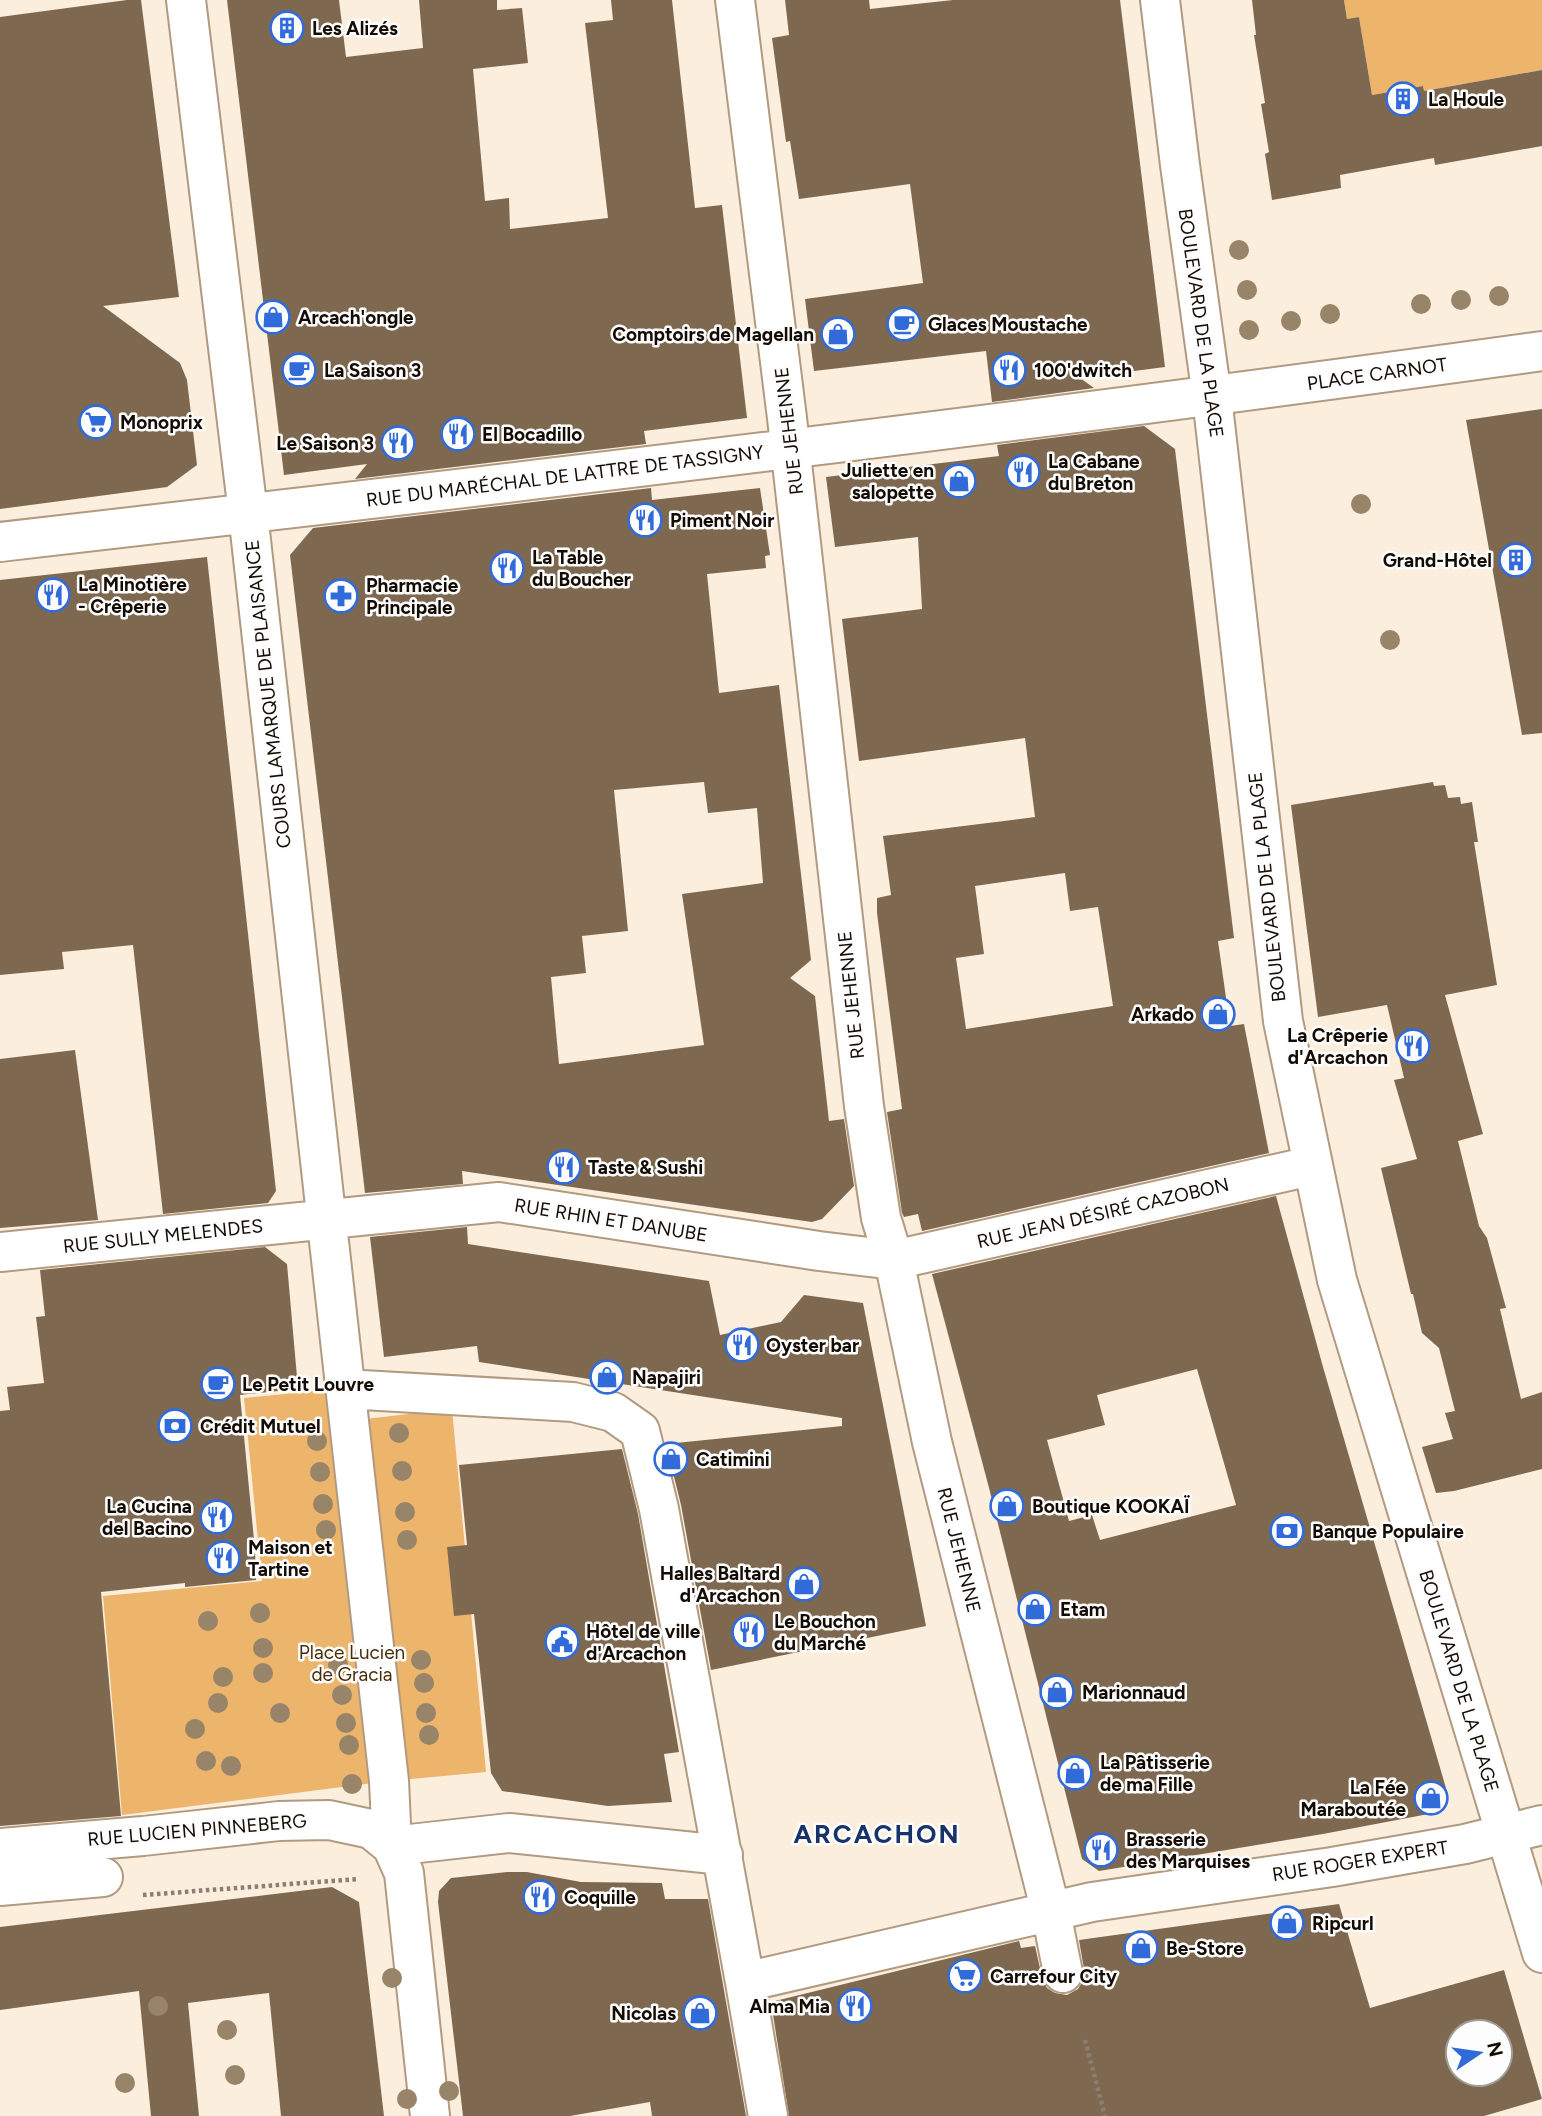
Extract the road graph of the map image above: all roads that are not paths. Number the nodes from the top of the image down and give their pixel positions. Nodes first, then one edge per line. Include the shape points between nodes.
1 (186, 0) edge
2 (735, 0) edge
3 (1160, 0) edge
4 (1542, 351) edge
5 (1212, 397) junction
6 (791, 449) junction
7 (248, 513) junction
8 (0, 542) edge
9 (1311, 1166) junction
10 (327, 1220) junction
11 (0, 1252) edge
12 (894, 1260) junction
13 (345, 1389) junction
14 (1524, 1829) edge
15 (0, 1848) edge
16 (723, 1854) junction
17 (398, 1860) junction
18 (103, 1877) dead end
19 (0, 1886) edge
20 (1051, 1912) junction
21 (1542, 1953) edge
22 (1063, 1973) dead end
23 (746, 1982) junction
24 (430, 2116) edge
25 (768, 2116) edge

1 - 7 street, COURS LAMARQUE DE PLAISANCE
2 - 6 street, RUE JEHENNE
3 - 5 street, BOULEVARD DE LA PLAGE
4 - 5 street, PLACE CARNOT
5 - 6 street, RUE DU MARÉCHAL DE LATTRE DE TASSIGNY
5 - 9 street, BOULEVARD DE LA PLAGE via 1283,1021
6 - 7 street, RUE DU MARÉCHAL DE LATTRE DE TASSIGNY
6 - 12 street, RUE JEHENNE via 864,1106 881,1219
7 - 8 street, RUE DU MARÉCHAL DE LATTRE DE TASSIGNY
7 - 10 street, COURS LAMARQUE DE PLAISANCE
9 - 12 street, RUE JEAN DÉSIRÉ CAZOBON
9 - 14 street, BOULEVARD DE LA PLAGE via 1337,1280
10 - 11 street, RUE SULLY MELENDES
10 - 12 street, RUE RHIN ET DANUBE via 499,1202
10 - 13 street, COURS LAMARQUE DE PLAISANCE
12 - 20 street, RUE JEHENNE via 928,1425
13 - 16 street via 573,1402 613,1412 640,1431 659,1509
13 - 17 street
14 - 20 street, RUE ROGER EXPERT via 1465,1844
14 - 21 street, BOULEVARD DE LA PLAGE
15 - 17 street, RUE LUCIEN PINNEBERG via 329,1820 370,1829
16 - 17 street via 509,1833
16 - 23 street
17 - 24 street
18 - 19 street
20 - 22 street, RUE JEHENNE
20 - 23 street, RUE ROGER EXPERT
23 - 25 street

